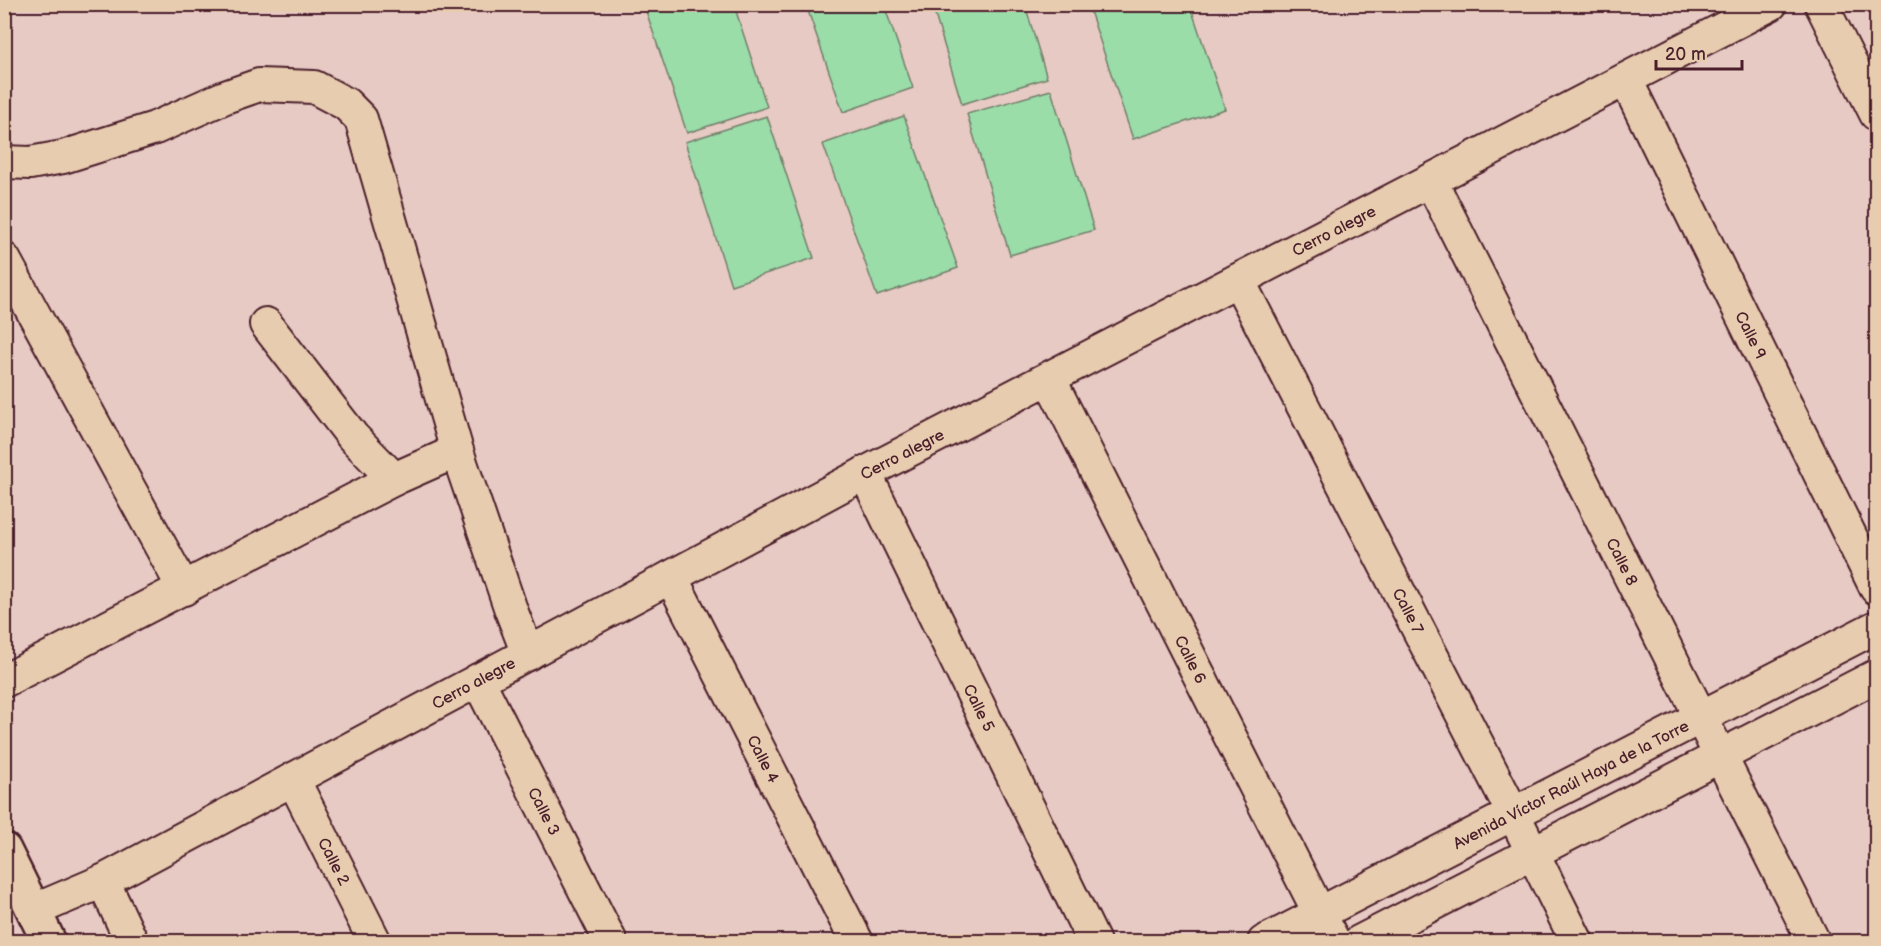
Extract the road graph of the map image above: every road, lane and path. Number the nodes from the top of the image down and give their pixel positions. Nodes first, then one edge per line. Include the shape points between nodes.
1 (1771, 4) edge
2 (1821, 4) edge
3 (1626, 80) junction
4 (1876, 114) edge
5 (4, 162) edge
6 (1431, 180) junction
7 (4, 259) edge
8 (1238, 280) junction
9 (266, 324) dead end
10 (1048, 378) junction
11 (457, 451) junction
12 (865, 473) junction
13 (394, 479) junction
14 (671, 577) junction
15 (1876, 588) edge
16 (184, 589) junction
17 (1876, 627) edge
18 (528, 654) junction
19 (1876, 676) edge
20 (478, 680) junction
21 (4, 681) edge
22 (1701, 717) junction
23 (1721, 756) junction
24 (293, 779) junction
25 (1513, 813) junction
26 (4, 850) edge
27 (1533, 852) junction
28 (103, 881) junction
29 (35, 910) junction
30 (1319, 913) junction
31 (49, 942) edge
32 (132, 942) edge
33 (375, 942) edge
34 (611, 942) edge
35 (857, 942) edge
36 (1094, 942) edge
37 (1264, 942) edge
38 (1334, 942) edge
39 (1359, 942) edge
40 (1577, 942) edge
41 (1814, 942) edge

1 - 3 street, Cerro alegre
2 - 4 street
3 - 6 street, Cerro alegre
3 - 15 street, Calle 9
5 - 11 street via 30,163 63,157 155,128 259,85 314,87 346,104 361,119
6 - 8 street, Cerro alegre
6 - 22 street, Calle 8
7 - 16 street
8 - 10 street, Cerro alegre
8 - 25 street, Calle 7
9 - 13 street via 353,437
10 - 12 street, Cerro alegre
10 - 30 street, Calle 6
11 - 13 street
11 - 18 street
12 - 14 street, Cerro alegre
12 - 36 street, Calle 5
13 - 16 street
14 - 18 street, Cerro alegre
14 - 35 street, Calle 4
16 - 21 street
17 - 22 street, Avenida Víctor Raúl Haya de la Torre
18 - 20 street, Cerro alegre
19 - 23 street
20 - 24 street, Cerro alegre
20 - 34 street, Calle 3
22 - 23 street, Calle 8
22 - 25 street, Avenida Víctor Raúl Haya de la Torre
23 - 27 street
23 - 41 street, Calle 8
24 - 28 street, Cerro alegre
24 - 33 street, Calle 2
25 - 27 street, Calle 7
25 - 30 street, Avenida Víctor Raúl Haya de la Torre
26 - 29 main road
27 - 39 street
27 - 40 street, Calle 7
28 - 29 street, Cerro alegre
28 - 32 street
29 - 31 main road
30 - 37 street, Avenida Víctor Raúl Haya de la Torre
30 - 38 street, Calle 6

